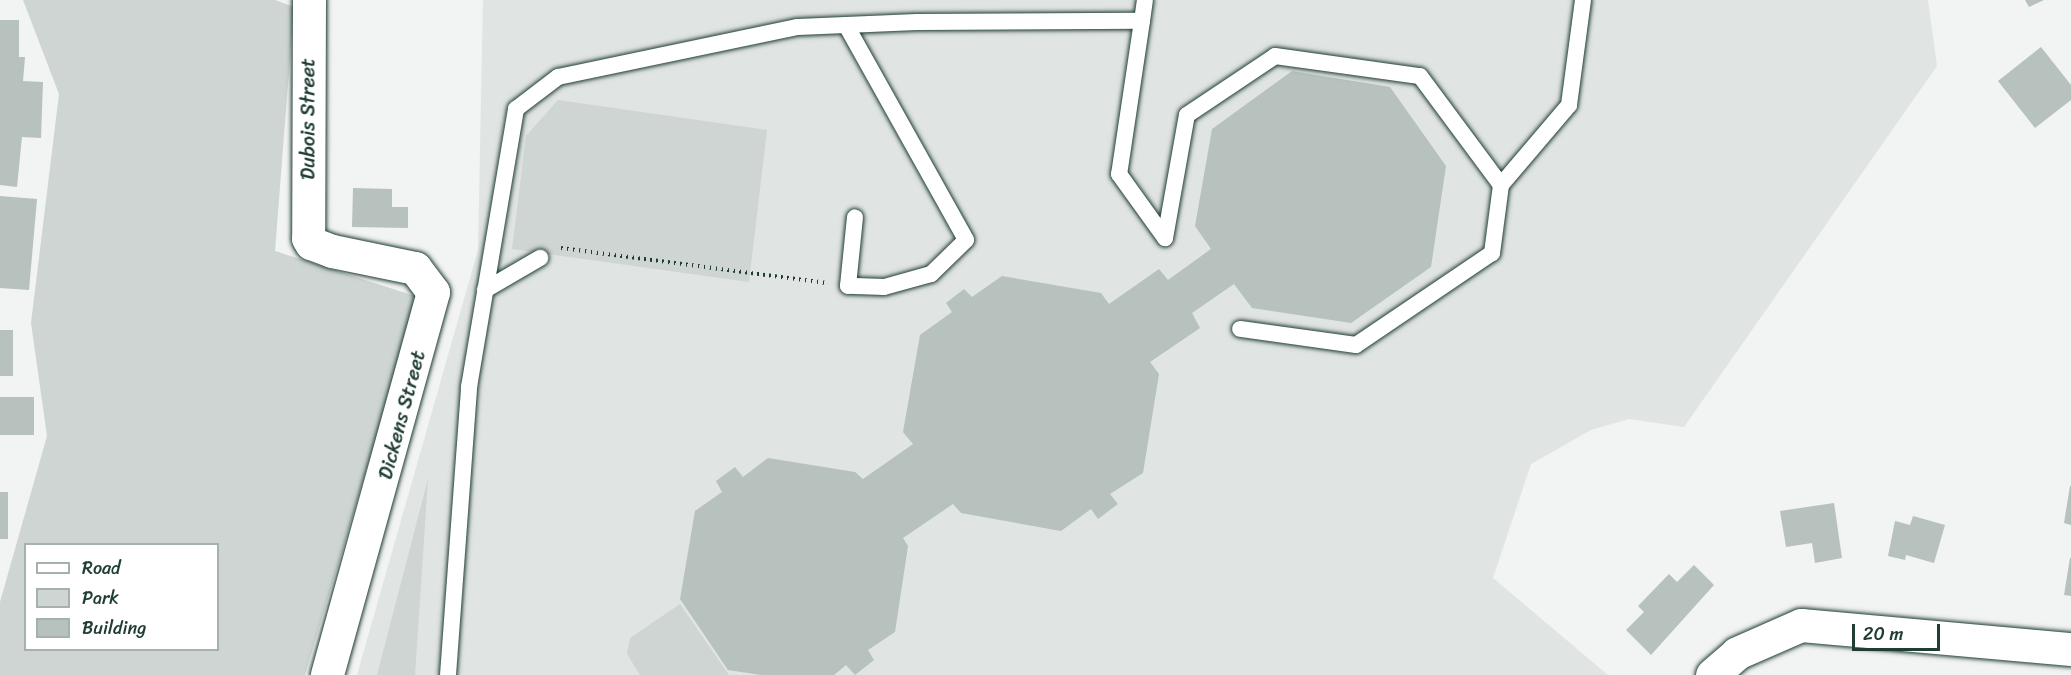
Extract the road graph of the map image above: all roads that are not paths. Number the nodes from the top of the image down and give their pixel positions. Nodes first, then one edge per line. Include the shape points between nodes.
1 (309, 0) edge
2 (1145, 0) edge
3 (1583, 0) edge
4 (1142, 21) junction
5 (846, 25) junction
6 (1501, 185) junction
7 (855, 217) dead end
8 (308, 237) joint
9 (540, 258) dead end
10 (486, 290) junction
11 (1240, 329) dead end
12 (2071, 649) edge
13 (327, 675) edge
14 (448, 675) edge
15 (1712, 675) edge

1 - 8 street, Dubois Street
2 - 4 lane
3 - 6 lane via 1569,105
4 - 5 lane
4 - 6 lane via 1119,174 1165,238 1187,115 1275,56 1420,76
5 - 7 lane via 966,240 931,274 884,287 848,286
5 - 10 lane via 798,27 558,77 516,109
6 - 11 lane via 1492,253 1356,345
8 - 13 street, Dickens Street via 311,243 332,252 415,268 433,292
9 - 10 lane
10 - 14 lane via 469,387
12 - 15 street via 1801,625 1737,653

